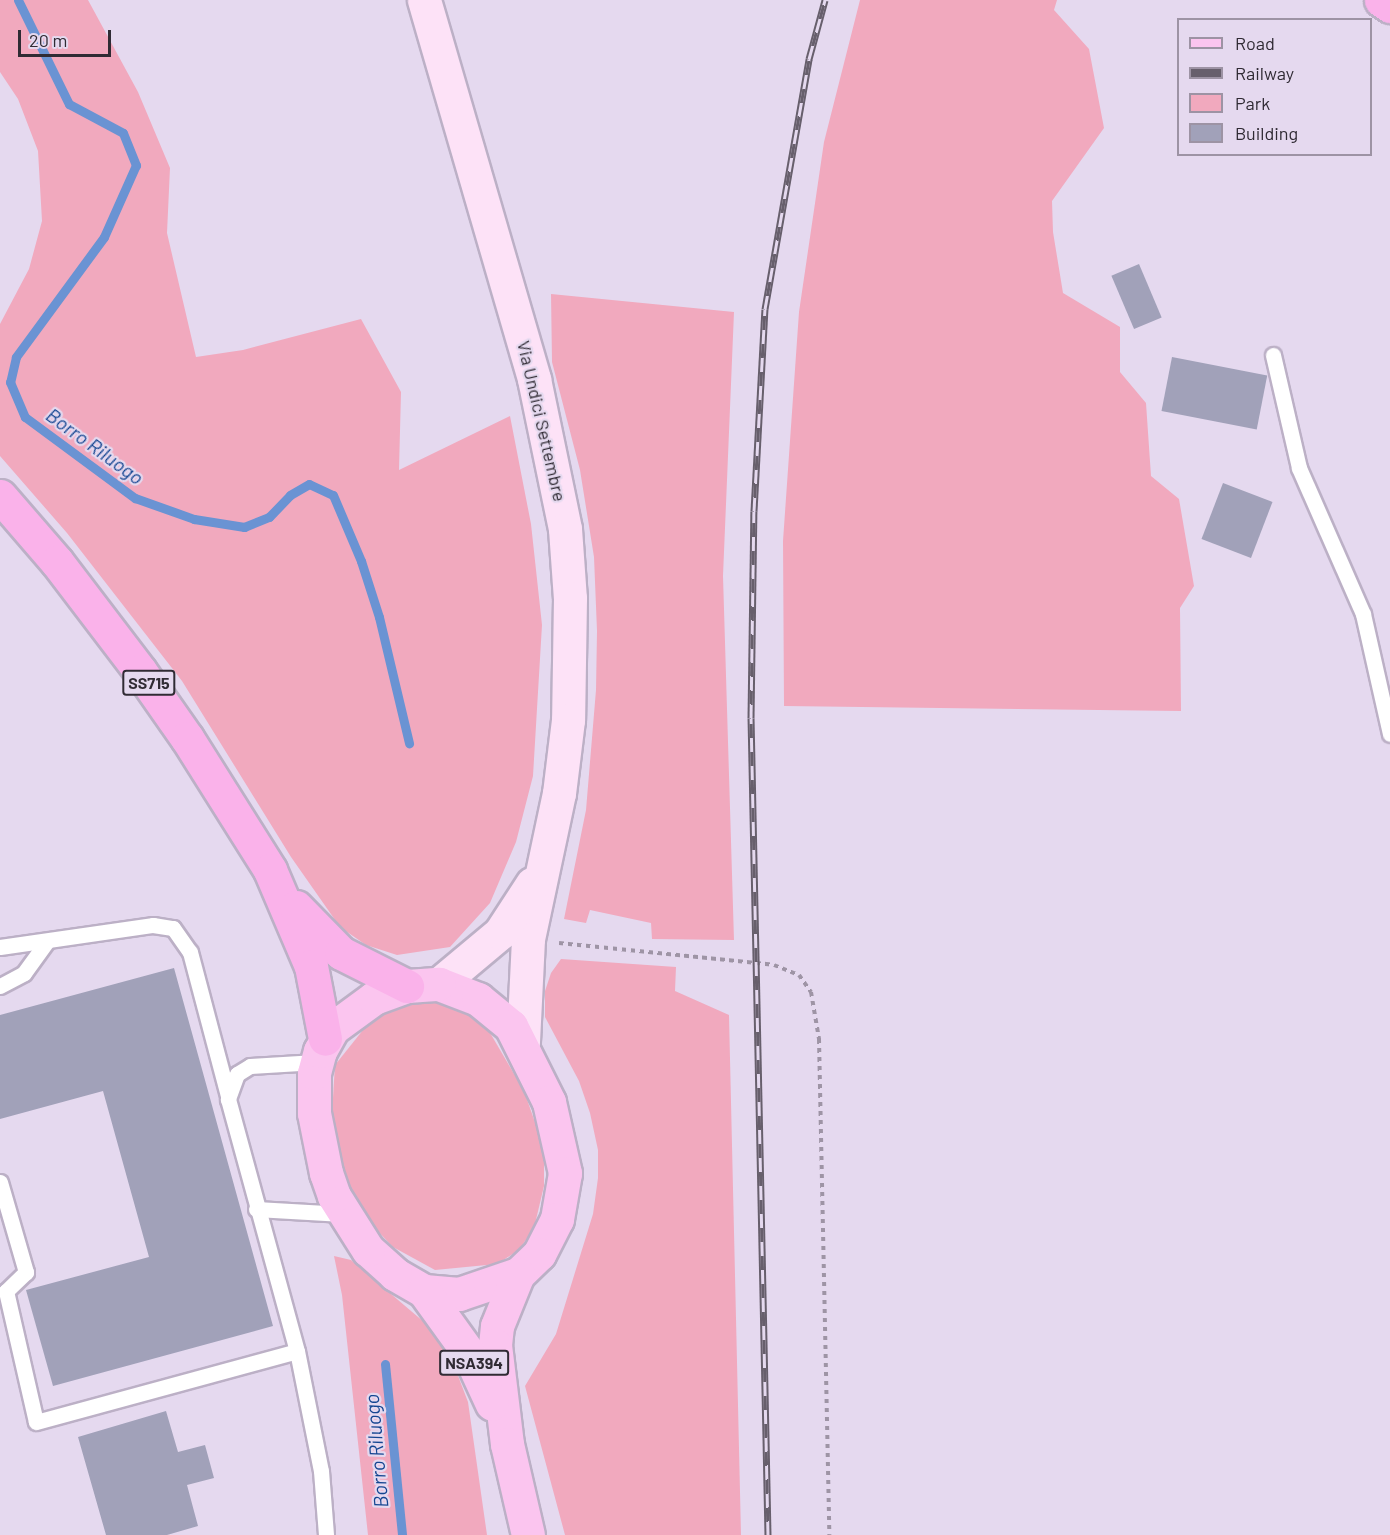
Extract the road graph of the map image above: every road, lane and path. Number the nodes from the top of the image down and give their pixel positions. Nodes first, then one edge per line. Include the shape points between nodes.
1 (424, 0) edge
2 (1381, 0) edge
3 (1389, 3) edge
4 (1273, 355) dead end
5 (0, 496) edge
6 (1390, 734) edge
7 (546, 853) junction
8 (278, 885) junction
9 (528, 939) junction
10 (47, 941) junction
11 (0, 947) edge
12 (439, 984) junction
13 (0, 986) edge
14 (407, 986) junction
15 (523, 1043) junction
16 (321, 1051) junction
17 (228, 1099) junction
18 (0, 1182) edge
19 (256, 1209) junction
20 (344, 1214) junction
21 (518, 1274) junction
22 (424, 1290) junction
23 (297, 1352) junction
24 (507, 1444) junction
25 (326, 1535) edge
26 (528, 1535) edge
27 (829, 1535) edge

1 - 7 main road, Via Undici Settembre via 510,292 560,494 570,598 571,667 564,757
2 - 3 highway
4 - 6 lane via 1299,468 1363,614
5 - 8 highway, SS715 via 57,562 146,680 198,754
7 - 9 main road, Via Undici Settembre
7 - 12 main road, Via Undici Settembre via 505,926
8 - 14 highway, SS715 via 341,953
8 - 16 highway, SS715 via 311,966
9 - 15 main road, Via Undici Settembre
9 - 27 path via 729,964 774,965 800,975 811,992 819,1039
10 - 11 lane
10 - 13 lane via 24,973
10 - 17 lane via 153,925 165,925 179,934 190,952
12 - 14 main road
12 - 15 main road via 490,1006
14 - 16 main road via 344,1017
15 - 21 main road via 549,1102 565,1173 562,1202 551,1234 539,1254
16 - 17 lane via 250,1066 237,1074
16 - 20 main road via 313,1087 318,1139 326,1173
17 - 19 lane
18 - 23 lane via 26,1272 6,1291 36,1422
19 - 20 lane
19 - 23 lane
20 - 22 main road via 384,1266
21 - 22 main road via 459,1294
21 - 24 main road, NSA394 via 497,1326 495,1345
22 - 24 main road, NSA394 via 468,1352
23 - 25 lane via 321,1471
24 - 26 main road, NSA394

